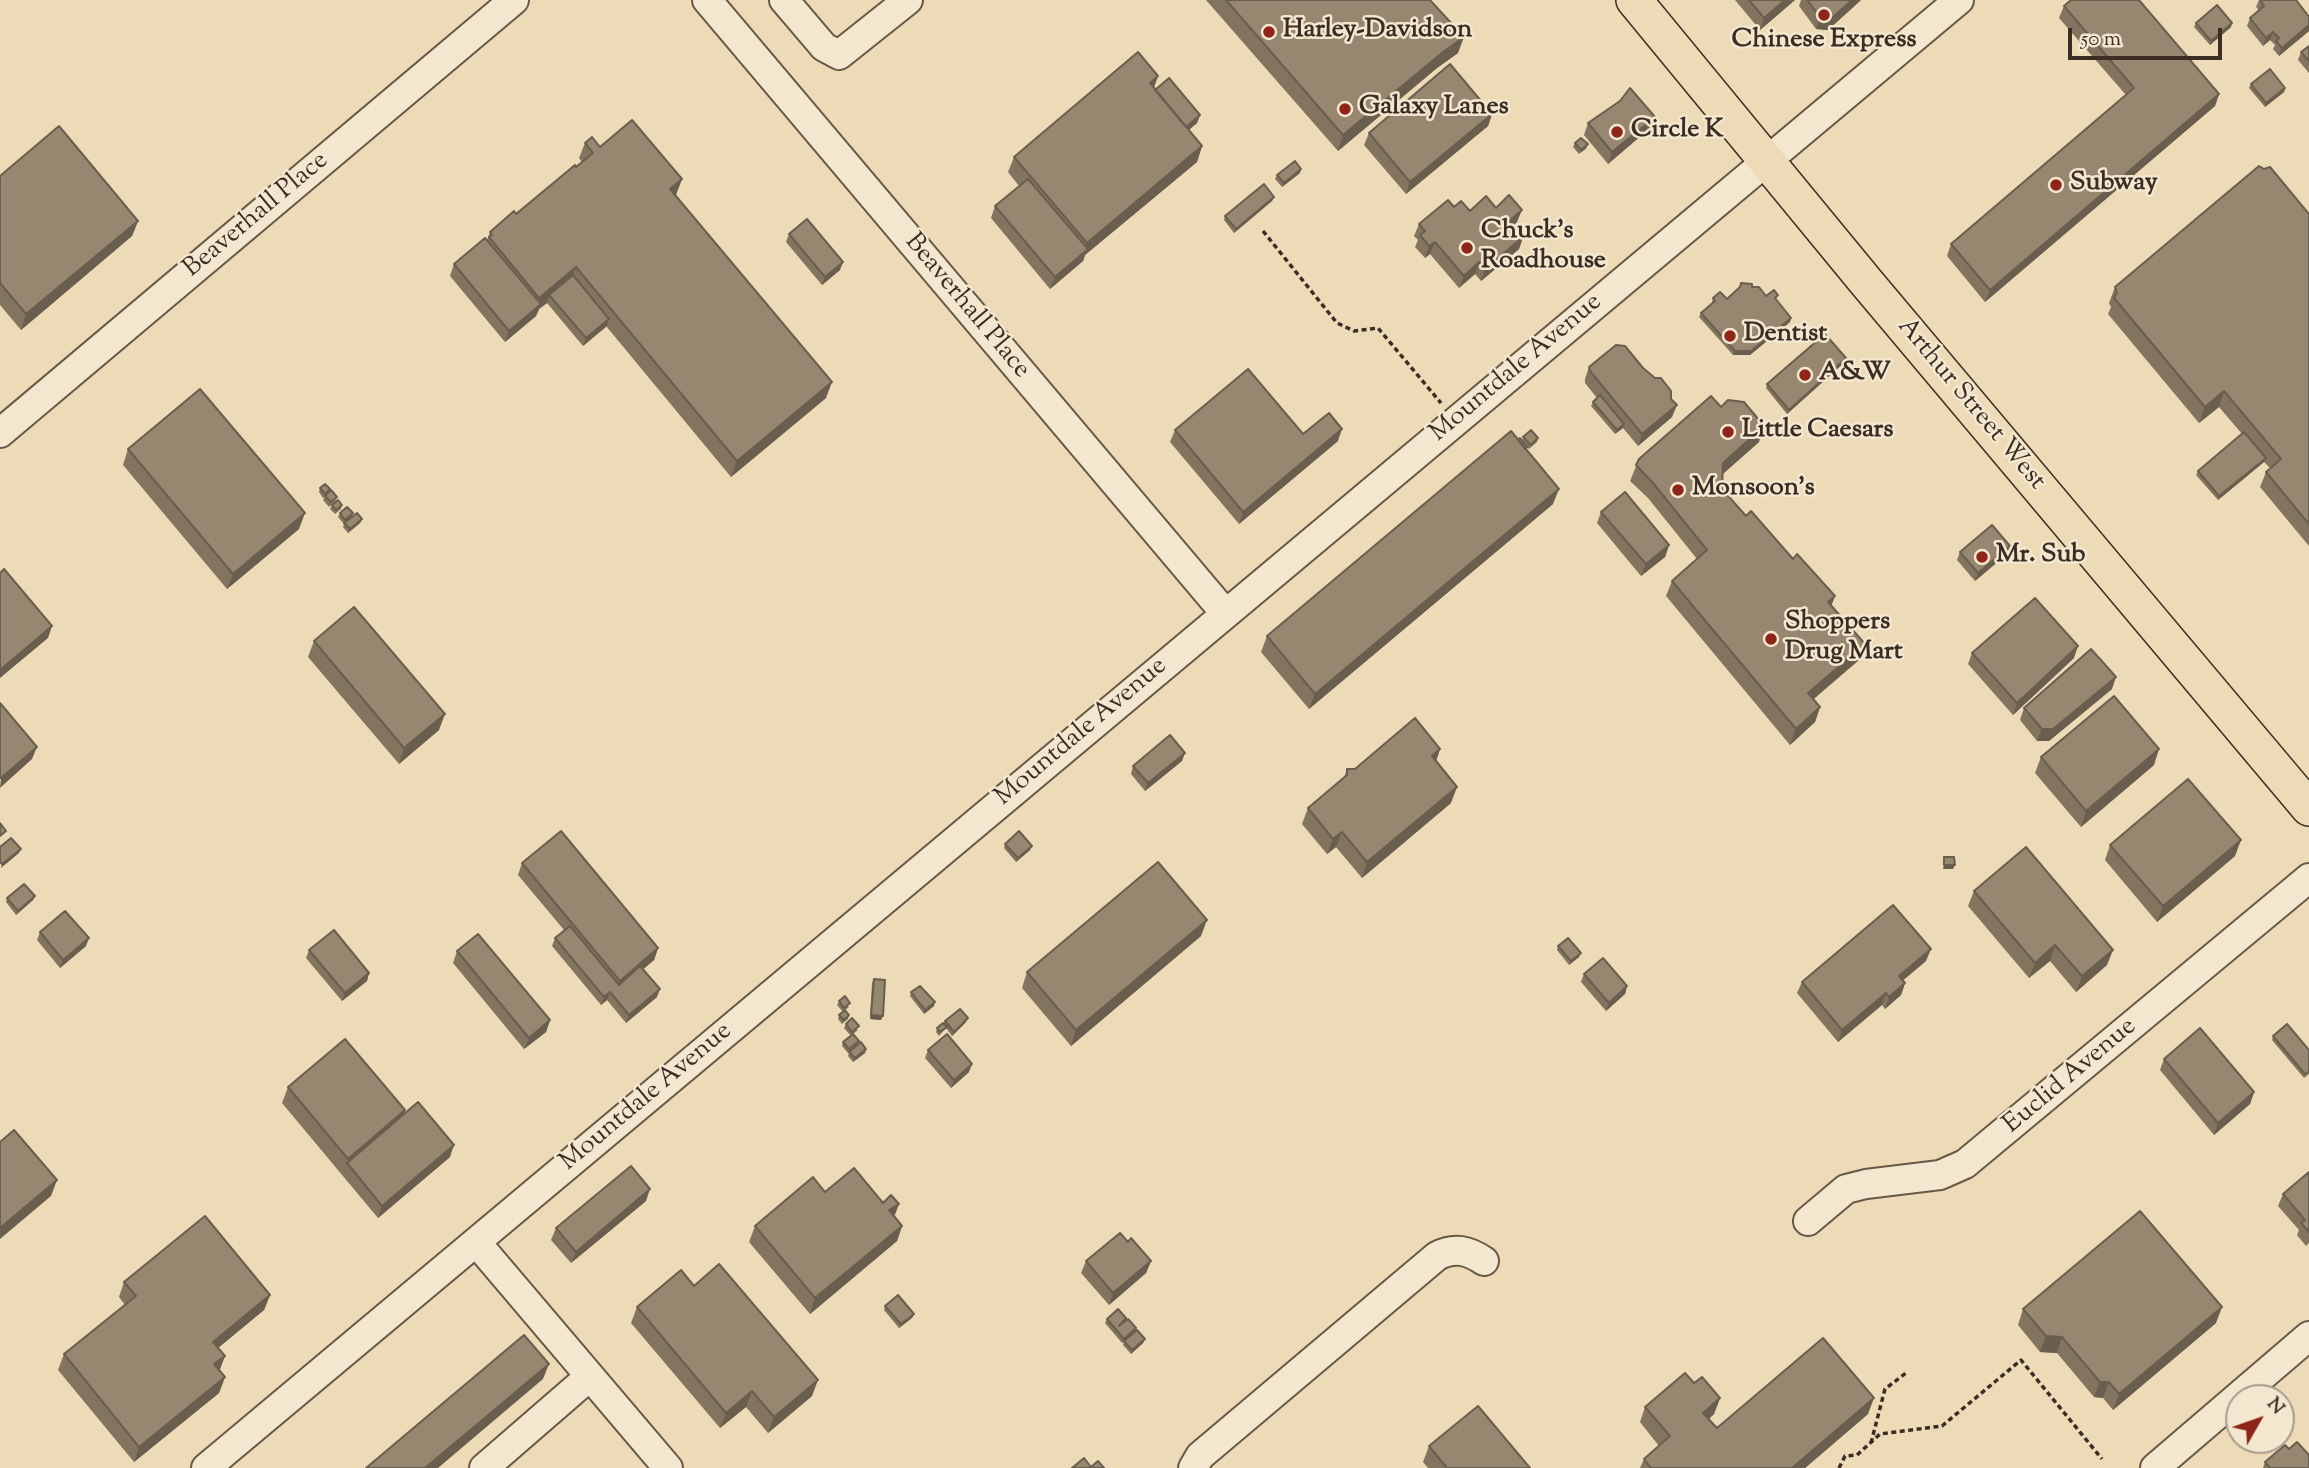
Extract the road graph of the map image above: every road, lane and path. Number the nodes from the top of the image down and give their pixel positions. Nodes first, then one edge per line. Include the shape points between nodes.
1 (513, 0) edge
2 (706, 0) edge
3 (784, 0) edge
4 (908, 0) edge
5 (1634, 0) edge
6 (1959, 0) edge
7 (1766, 161) junction
8 (1263, 231) dead end
9 (1455, 421) junction
10 (0, 433) edge
11 (1225, 613) junction
12 (2309, 808) edge
13 (2309, 878) edge
14 (1808, 1221) dead end
15 (476, 1242) junction
16 (1484, 1261) dead end
17 (2309, 1336) edge
18 (1906, 1373) dead end
19 (589, 1377) junction
20 (1871, 1443) junction
21 (2102, 1459) dead end
22 (206, 1468) edge
23 (484, 1468) edge
24 (668, 1468) edge
25 (1193, 1468) edge
26 (1839, 1468) edge
27 (2155, 1468) edge

1 - 10 street, Beaverhall Place
2 - 11 street, Beaverhall Place
3 - 4 street via 824,47 839,55
5 - 7 main road, Arthur Street West
6 - 7 street, Mountdale Avenue
7 - 9 street, Mountdale Avenue
7 - 12 main road, Arthur Street West
8 - 9 path via 1337,323 1354,331 1378,328
9 - 11 street, Mountdale Avenue
11 - 15 street, Mountdale Avenue
13 - 14 street, Euclid Avenue via 1965,1164 1940,1175 1846,1189
15 - 19 street
15 - 22 street, Mountdale Avenue
16 - 25 street via 1461,1250 1437,1256 1200,1456
17 - 27 street
18 - 20 path via 1885,1389
19 - 23 street
19 - 24 street
20 - 21 path via 1880,1434 1942,1426 2021,1360
20 - 26 path via 1857,1455 1845,1456

